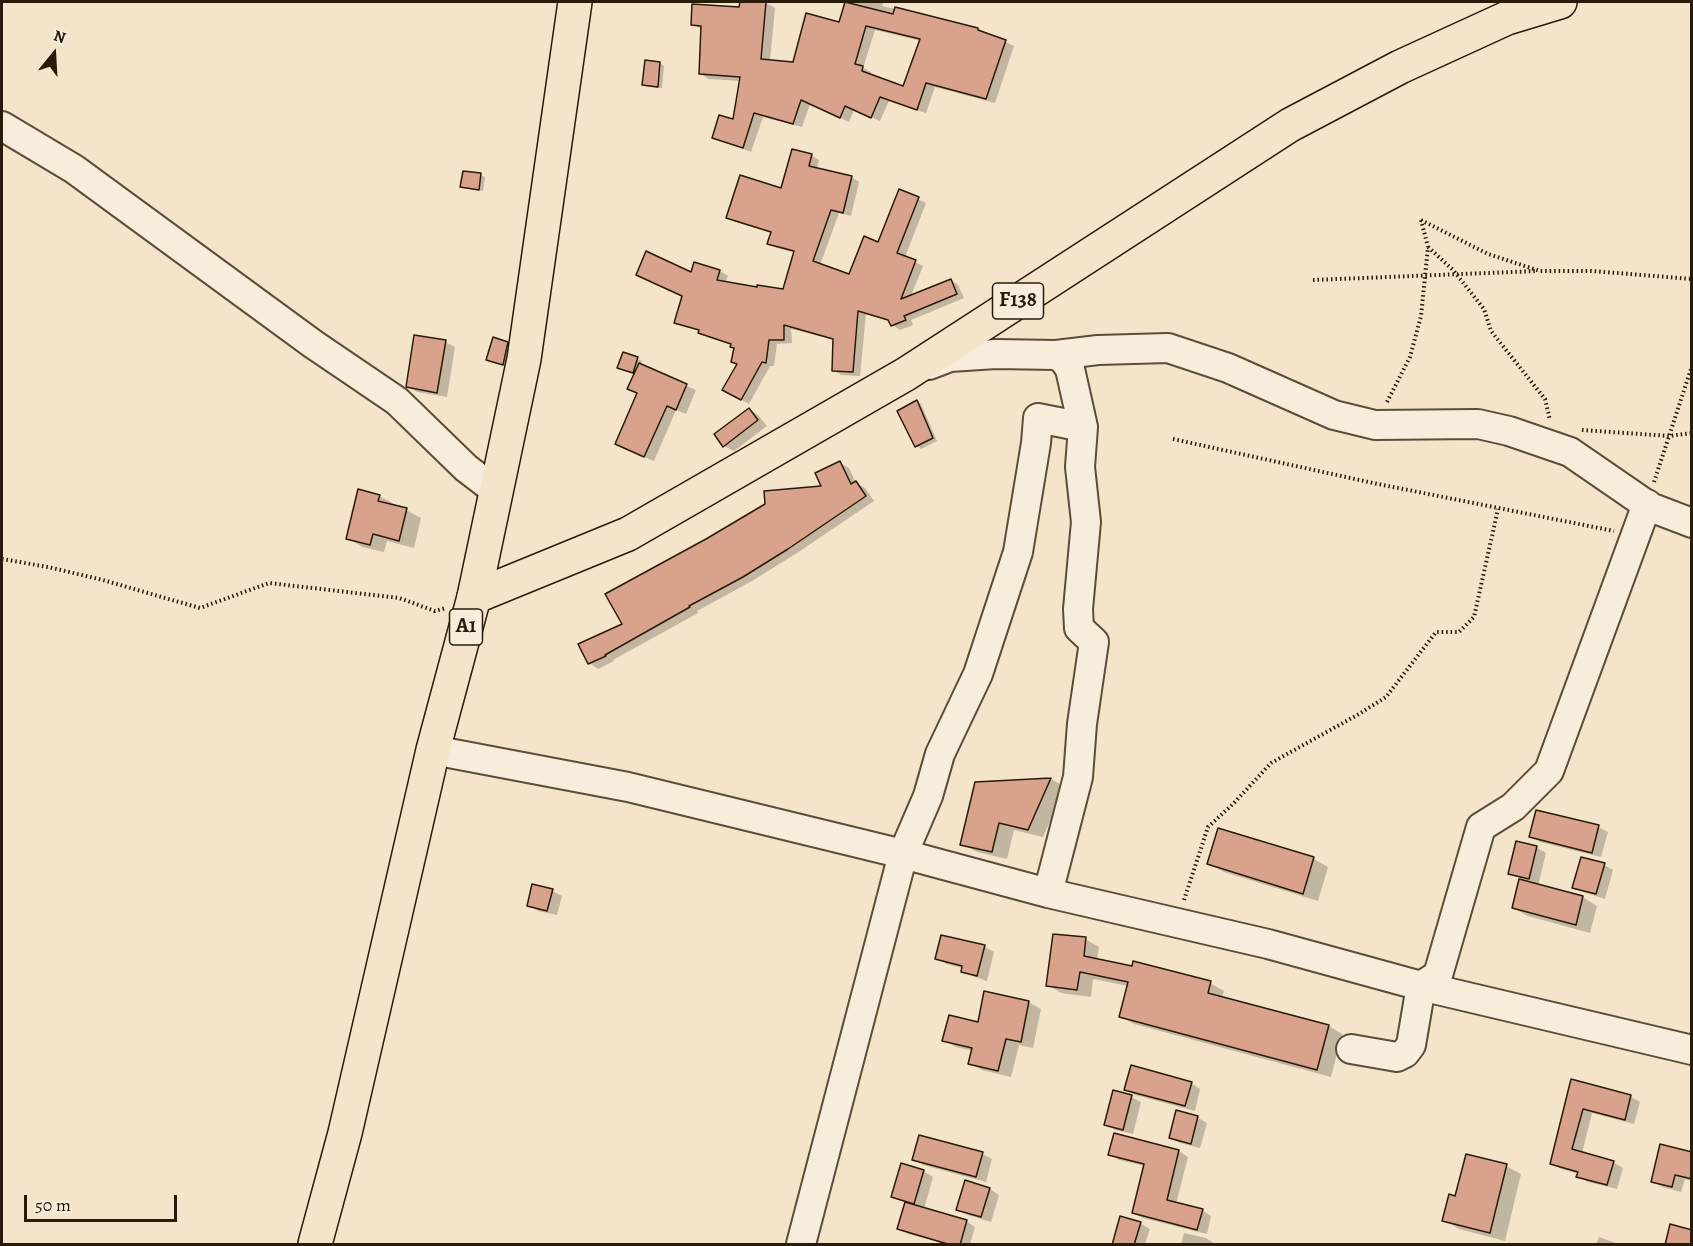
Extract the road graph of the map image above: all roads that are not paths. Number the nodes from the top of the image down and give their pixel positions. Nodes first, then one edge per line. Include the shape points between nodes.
1 (575, 2) edge
2 (1560, 2) edge
3 (2, 126) edge
4 (1056, 355) junction
5 (906, 374) junction
6 (1083, 426) junction
7 (496, 491) junction
8 (1647, 504) junction
9 (1692, 523) edge
10 (474, 597) junction
11 (433, 750) junction
12 (903, 854) junction
13 (1048, 893) junction
14 (1421, 986) junction
15 (1351, 1049) dead end
16 (1692, 1050) edge
17 (315, 1245) edge
18 (801, 1245) edge

1 - 7 main road, A1 via 524,359
2 - 5 main road, F138 via 1507,18 1400,67 1290,125
3 - 7 street via 74,169 397,401 466,468
4 - 5 street via 950,357
4 - 6 street via 1070,369
4 - 8 street via 1168,348 1228,368 1334,415 1375,425 1478,424 1566,438 1570,452
5 - 10 main road, F138 via 628,534
6 - 12 street via 1038,418 1018,552 978,674 940,754 928,796
6 - 13 street via 1080,467 1086,522 1078,609 1079,628 1094,642 1078,777
7 - 10 main road, A1
8 - 9 street
8 - 14 street via 1549,771 1513,807 1481,827 1438,975
10 - 11 main road, A1
11 - 12 street via 628,787
11 - 17 main road, A1 via 345,1133
12 - 13 street
12 - 18 street
13 - 14 street via 1268,944
14 - 15 street via 1411,1045 1405,1053 1397,1057
14 - 16 street

